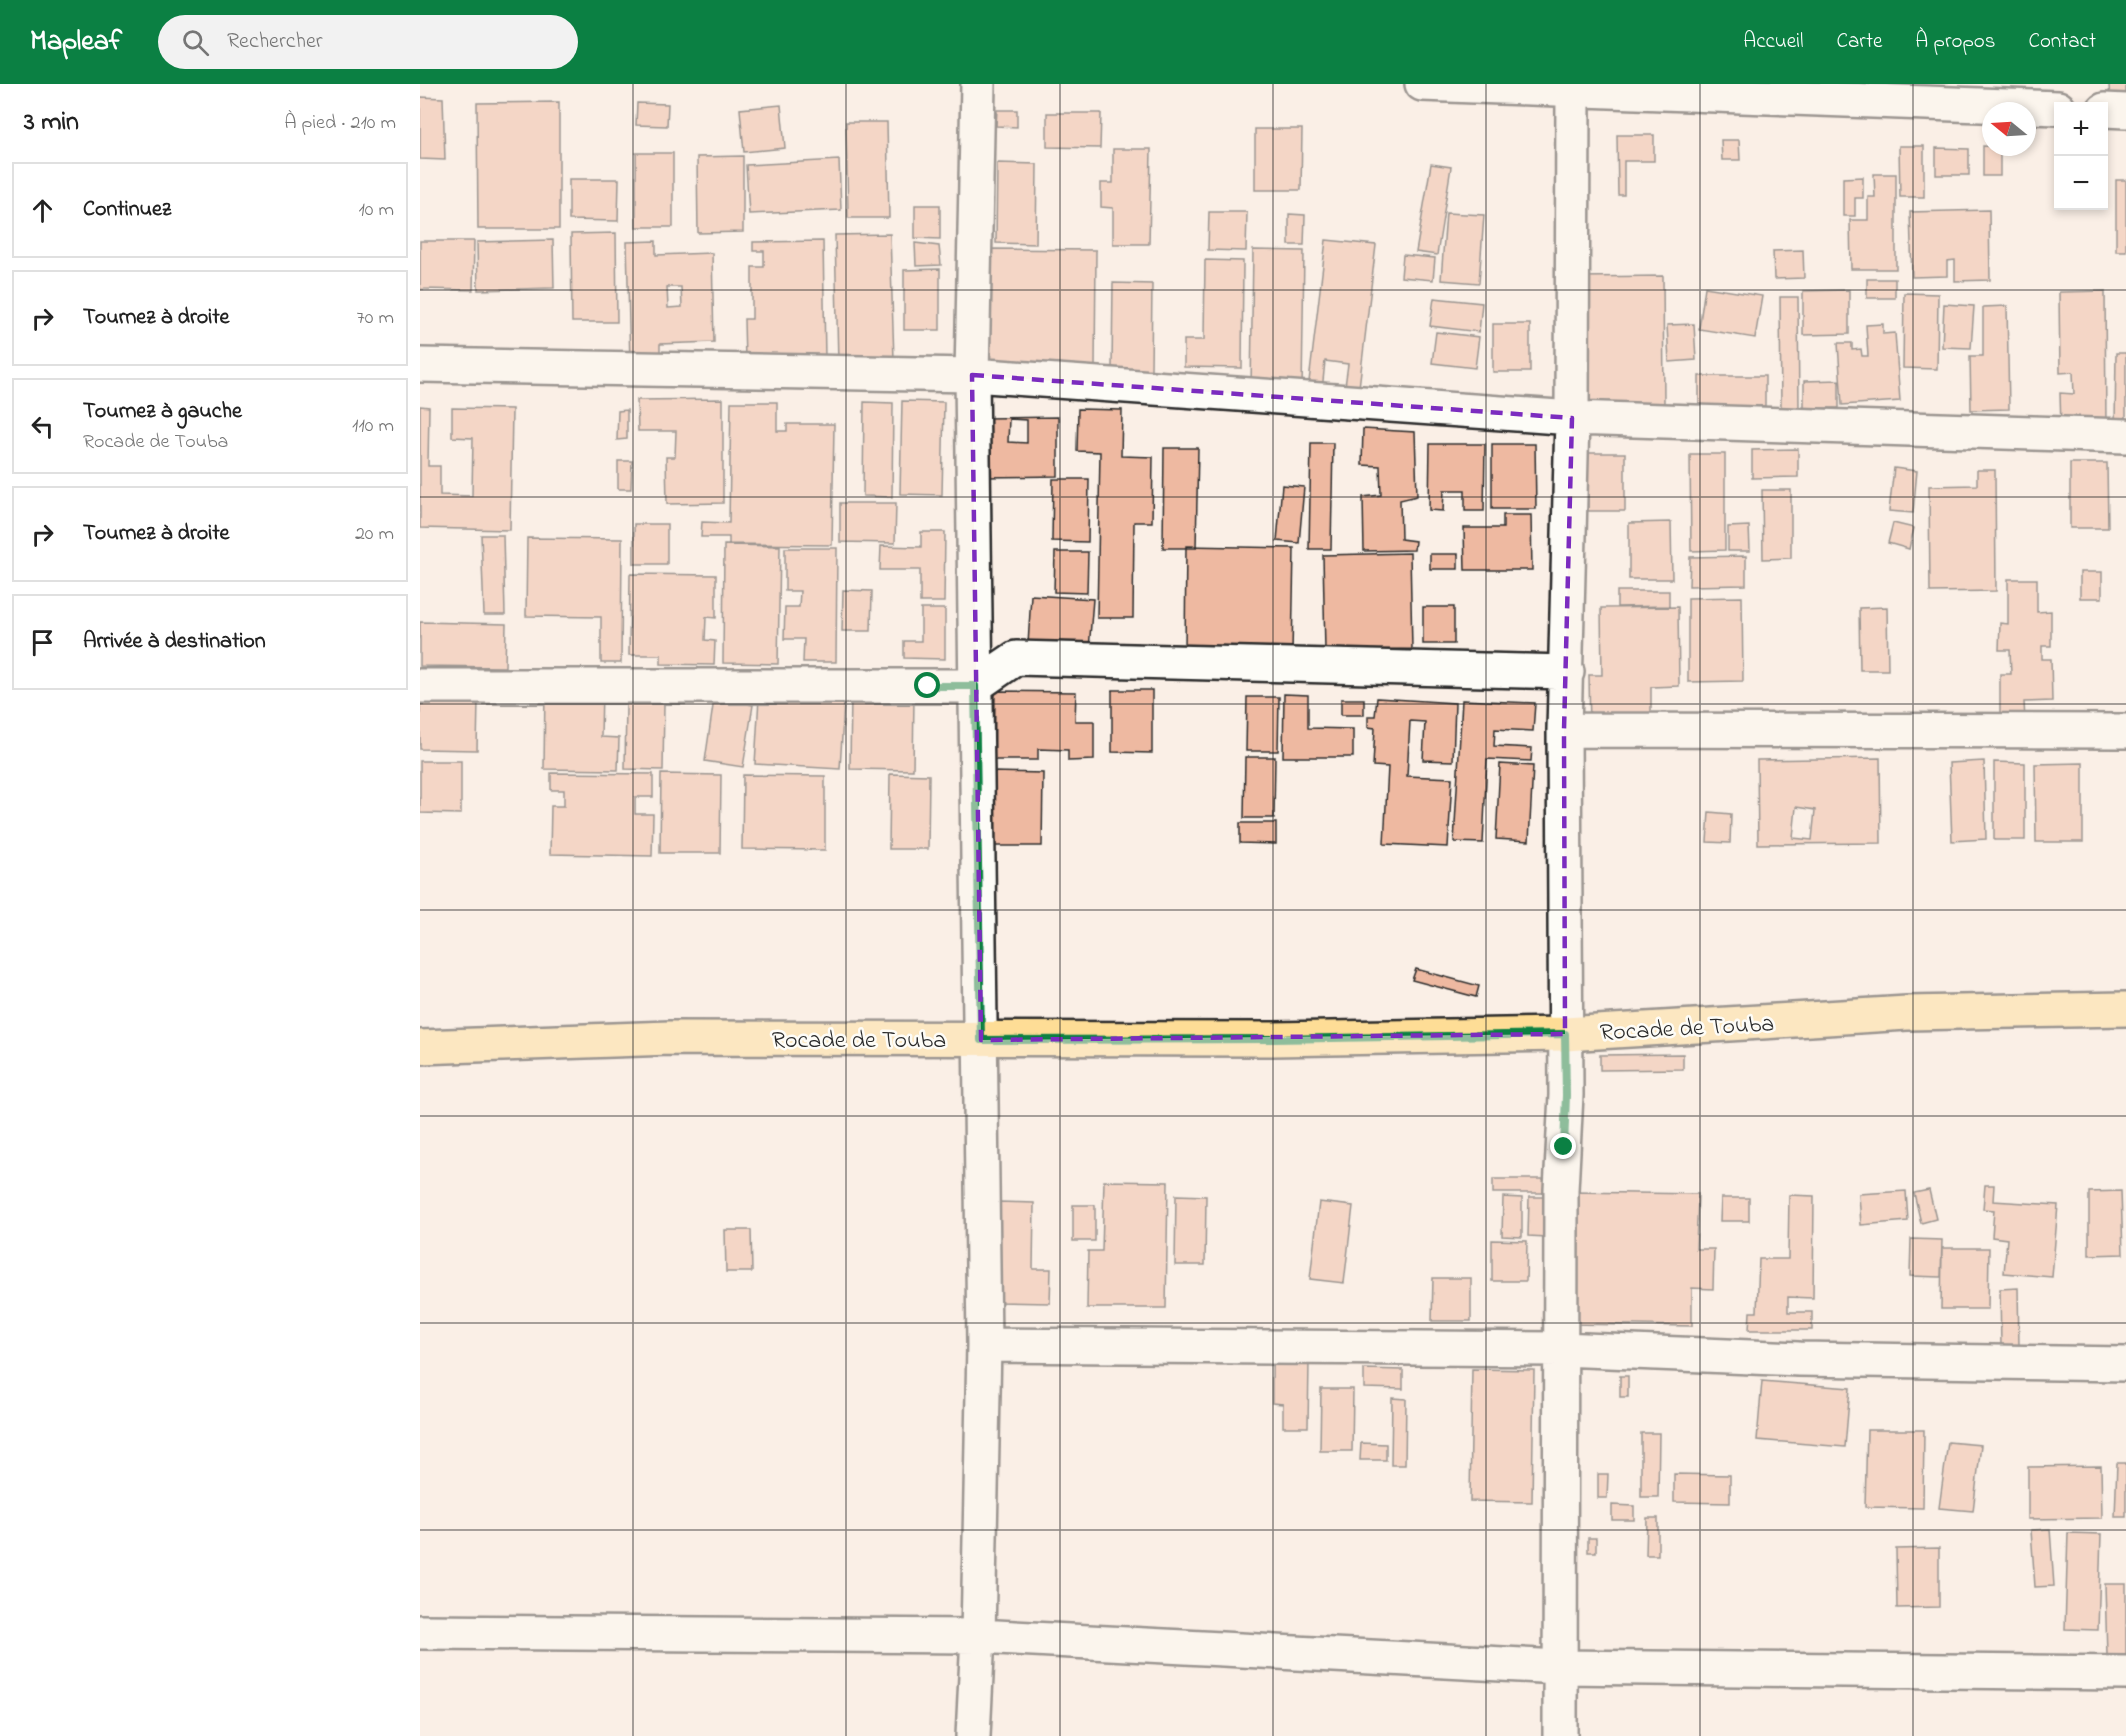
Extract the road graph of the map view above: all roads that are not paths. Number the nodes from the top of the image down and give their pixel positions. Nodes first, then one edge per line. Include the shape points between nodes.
1 (978, 84) edge
2 (1422, 84) edge
3 (1573, 87) edge
4 (2054, 108) edge
5 (2108, 110) edge
6 (2126, 111) edge
7 (420, 365) edge
8 (972, 375) junction
9 (1572, 418) junction
10 (2126, 436) edge
11 (1567, 672) junction
12 (420, 686) edge
13 (975, 686) junction
14 (1564, 730) junction
15 (2126, 731) edge
16 (2126, 1009) edge
17 (1565, 1034) junction
18 (981, 1040) junction
19 (420, 1047) edge
20 (984, 1345) junction
21 (1561, 1349) junction
22 (2126, 1364) edge
23 (420, 1632) edge
24 (978, 1636) junction
25 (1559, 1667) junction
26 (2126, 1673) edge
27 (973, 1736) edge
28 (1560, 1736) edge

1 - 8 street
2 - 3 street
3 - 4 street
3 - 9 street
5 - 6 street
7 - 8 street
8 - 9 street
8 - 13 street
9 - 10 street
9 - 11 street
11 - 13 street via 1016,658
11 - 14 street
12 - 13 street
13 - 18 street
14 - 15 street
14 - 17 street
16 - 17 main road, Rocade de Touba via 1907,1014
17 - 18 main road, Rocade de Touba
17 - 21 street
18 - 19 main road, Rocade de Touba via 670,1038
18 - 20 street
20 - 21 street
20 - 24 street
21 - 22 street via 1799,1359
21 - 25 street
23 - 24 street
24 - 25 street
24 - 27 street
25 - 26 street
25 - 28 street

